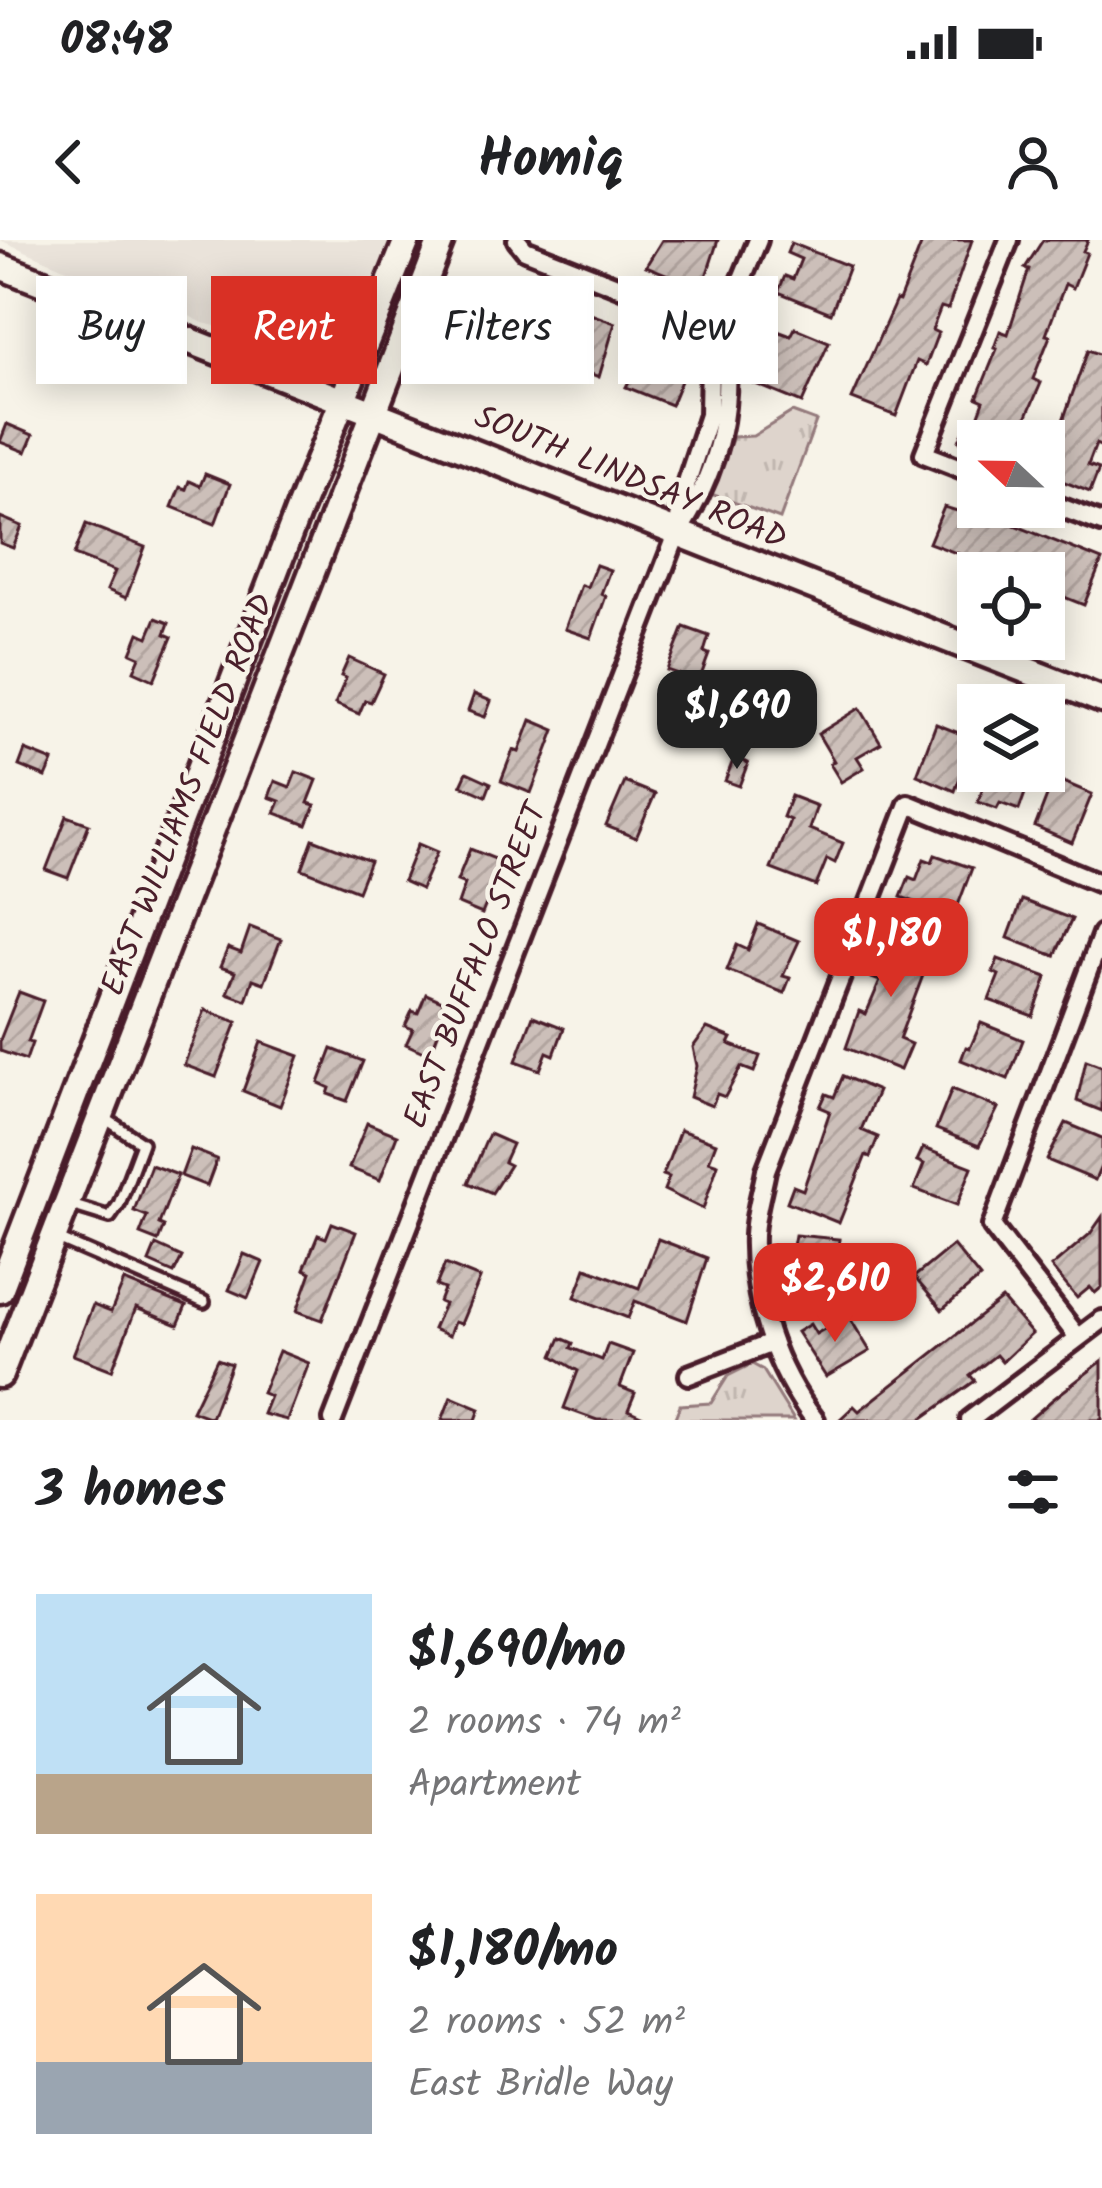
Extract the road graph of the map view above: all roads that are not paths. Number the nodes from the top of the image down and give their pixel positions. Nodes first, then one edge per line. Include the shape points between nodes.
1 (407, 240) edge
2 (441, 240) edge
3 (517, 240) edge
4 (758, 240) edge
5 (1009, 240) edge
6 (0, 266) edge
7 (744, 276) edge
8 (618, 287) edge
9 (710, 384) edge
10 (343, 399) junction
11 (373, 412) junction
12 (957, 467) edge
13 (1065, 509) edge
14 (1102, 523) edge
15 (677, 534) junction
16 (1102, 700) edge
17 (1102, 884) edge
18 (1102, 934) edge
19 (100, 1116) junction
20 (66, 1204) junction
21 (53, 1237) junction
22 (0, 1290) edge
23 (204, 1302) dead end
24 (1102, 1320) edge
25 (1077, 1336) junction
26 (772, 1343) junction
27 (0, 1375) edge
28 (689, 1375) dead end
29 (333, 1420) edge
30 (815, 1420) edge
31 (970, 1420) edge

1 - 10 main road, EAST WILLIAMS FIELD ROAD
2 - 11 main road, EAST WILLIAMS FIELD ROAD
3 - 8 street
4 - 7 street, EAST BUFFALO STREET
5 - 12 street via 924,454
6 - 10 main road, SOUTH LINDSAY ROAD
9 - 15 street, EAST BUFFALO STREET via 709,415
10 - 11 main road, SOUTH LINDSAY ROAD
10 - 22 main road, EAST WILLIAMS FIELD ROAD
11 - 15 main road, SOUTH LINDSAY ROAD
11 - 19 main road, EAST WILLIAMS FIELD ROAD
13 - 14 street
15 - 16 main road, SOUTH LINDSAY ROAD
15 - 29 street, EAST BUFFALO STREET
17 - 26 street via 908,804 766,1170 754,1232 757,1289
18 - 25 street via 992,1226
19 - 20 main road, EAST WILLIAMS FIELD ROAD
19 - 20 lane via 142,1143 119,1204 104,1217
20 - 21 main road, EAST WILLIAMS FIELD ROAD
21 - 23 lane
21 - 27 main road, EAST WILLIAMS FIELD ROAD
24 - 25 street
25 - 31 street
26 - 28 street
26 - 30 street

